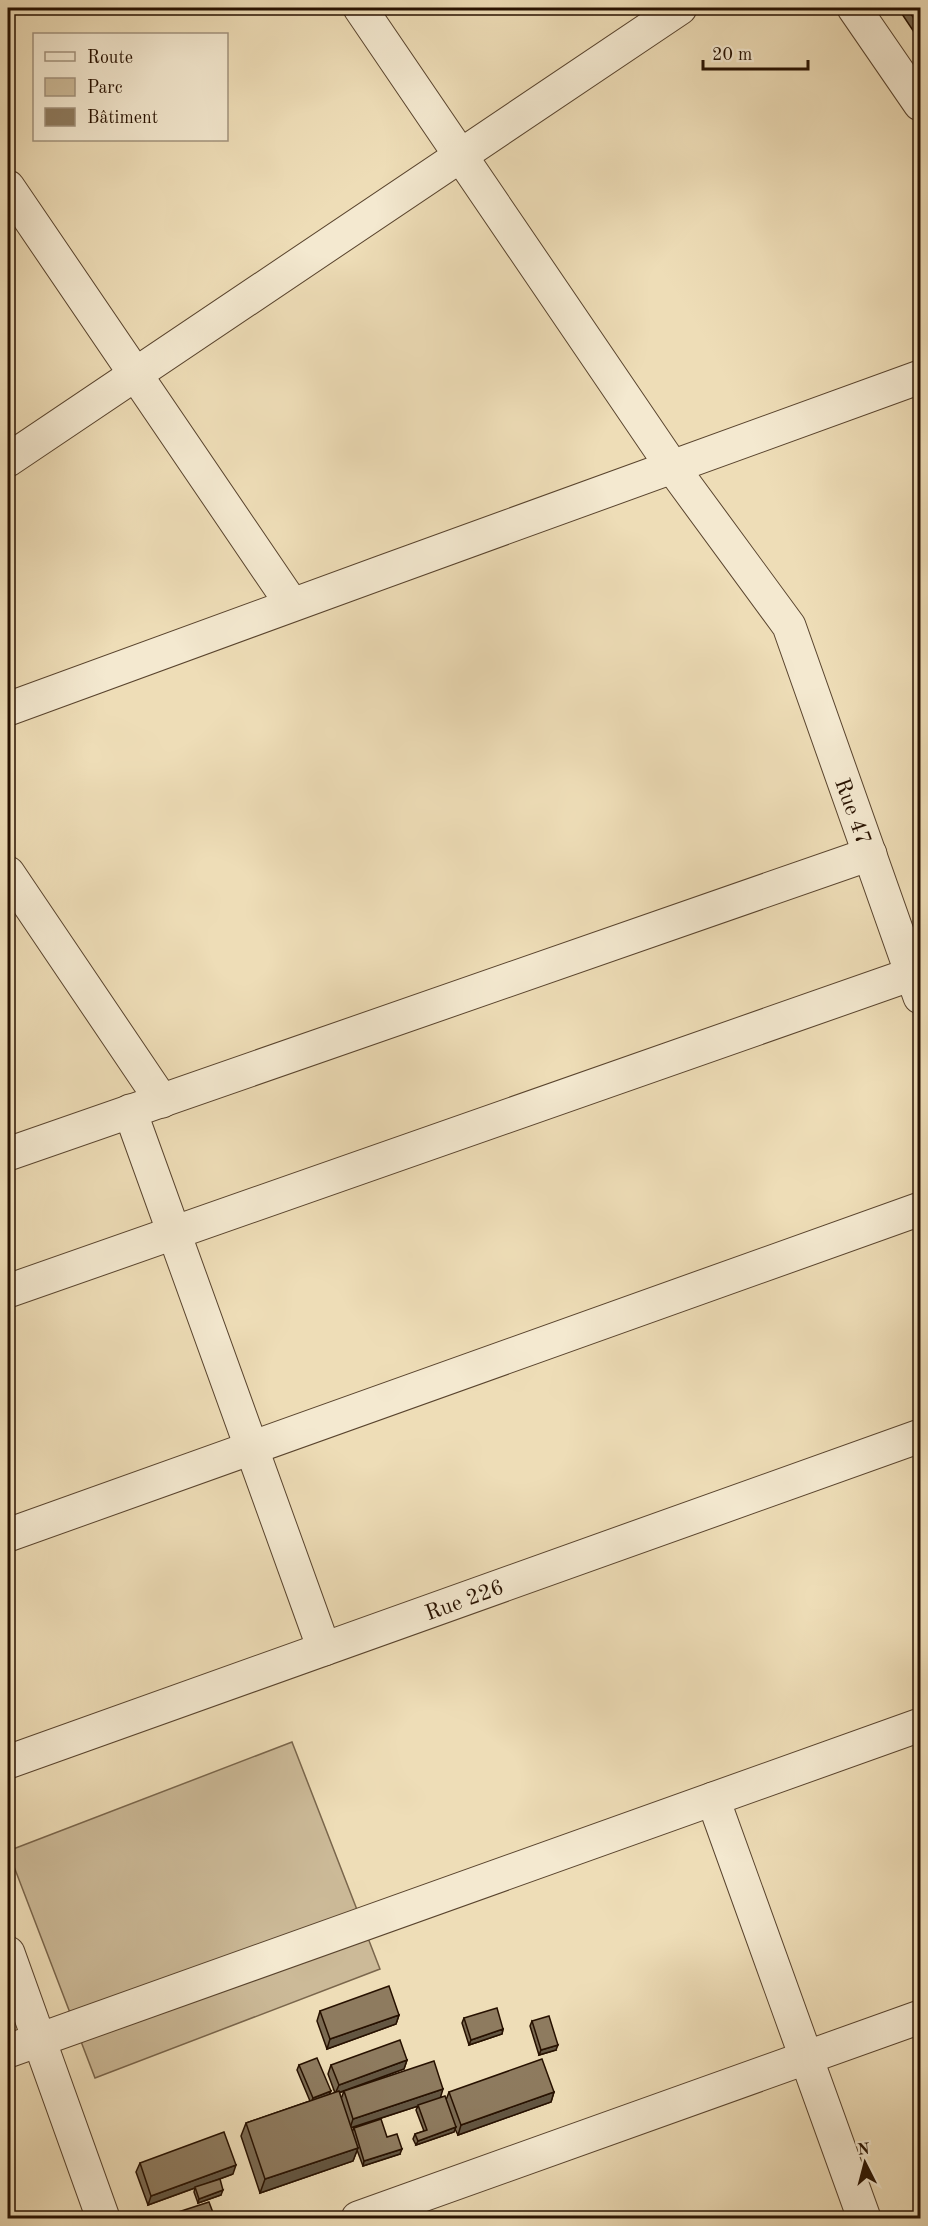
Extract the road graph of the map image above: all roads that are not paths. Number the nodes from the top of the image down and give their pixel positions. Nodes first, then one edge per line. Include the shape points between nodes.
1 (360, 8) edge
2 (680, 8) edge
3 (855, 8) edge
4 (921, 104) edge
5 (461, 156) junction
6 (8, 187) edge
7 (135, 375) junction
8 (921, 377) edge
9 (8, 460) edge
10 (673, 468) junction
11 (291, 603) junction
12 (8, 709) edge
13 (870, 854) junction
14 (8, 873) edge
15 (916, 985) edge
16 (162, 1101) junction
17 (130, 1112) junction
18 (8, 1154) edge
19 (921, 1209) edge
20 (173, 1233) junction
21 (8, 1291) edge
22 (921, 1436) edge
23 (251, 1448) junction
24 (8, 1535) edge
25 (324, 1649) junction
26 (921, 1725) edge
27 (8, 1762) edge
28 (713, 1799) junction
29 (8, 1953) edge
30 (921, 2017) edge
31 (39, 2040) junction
32 (8, 2051) edge
33 (807, 2058) junction
34 (103, 2218) edge
35 (358, 2218) edge
36 (864, 2218) edge

1 - 5 street, Rue 47
2 - 5 street
3 - 4 street
5 - 7 street
5 - 10 street, Rue 47
6 - 7 street
7 - 9 street
7 - 11 street
8 - 10 street
10 - 11 street
10 - 13 street, Rue 47 via 789,626
11 - 12 street
13 - 15 street, Rue 47
13 - 16 street
14 - 16 street
15 - 20 street
16 - 17 street
17 - 18 street
17 - 20 street
19 - 23 street
20 - 21 street
20 - 23 street
22 - 25 street, Rue 226
23 - 24 street
23 - 25 street
25 - 27 street, Rue 226
26 - 28 street
28 - 31 street
28 - 33 street
29 - 31 street
30 - 33 street
31 - 32 street
31 - 34 street
33 - 35 street
33 - 36 street

